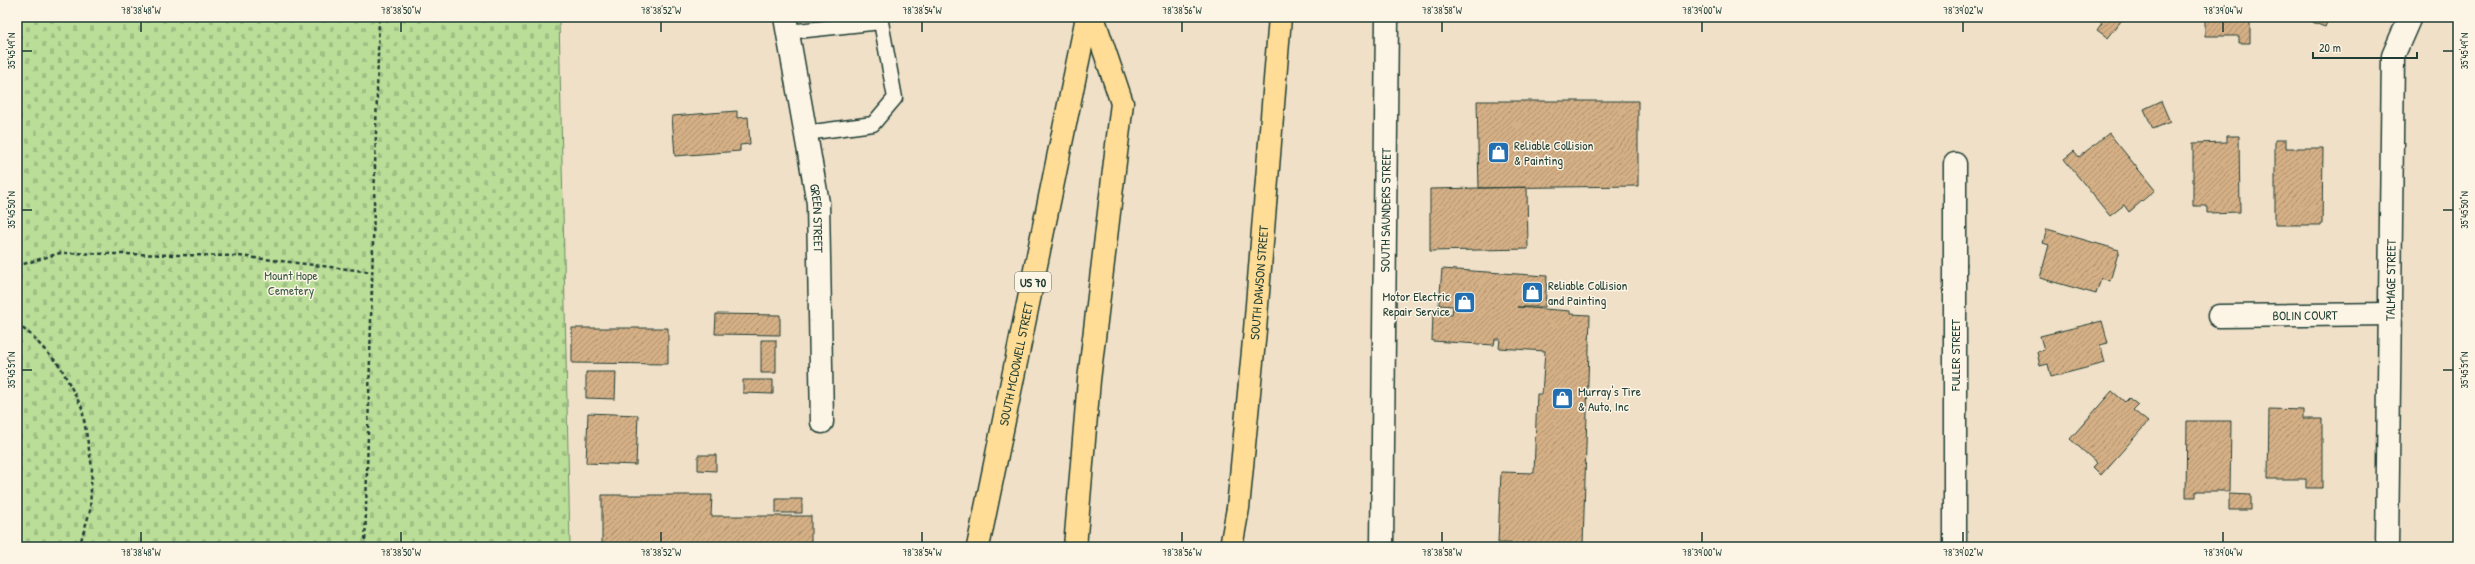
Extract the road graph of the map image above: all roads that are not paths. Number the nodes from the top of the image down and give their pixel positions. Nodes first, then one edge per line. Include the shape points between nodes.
1 (1087, 17) edge
2 (1093, 17) edge
3 (1280, 17) edge
4 (1387, 17) edge
5 (2410, 17) edge
6 (884, 19) edge
7 (787, 24) edge
8 (806, 133) junction
9 (1954, 164) dead end
10 (2391, 314) junction
11 (2219, 316) dead end
12 (822, 422) dead end
13 (978, 547) edge
14 (1075, 547) edge
15 (1231, 547) edge
16 (1382, 547) edge
17 (1954, 547) edge
18 (2387, 547) edge

1 - 13 main road, SOUTH MCDOWELL STREET / US 70
2 - 14 main road via 1122,103 1089,380
3 - 15 main road, SOUTH DAWSON STREET via 1255,330 1238,508
4 - 16 street, SOUTH SAUNDERS STREET
5 - 10 street, TALMAGE STREET via 2393,56
6 - 7 lane
6 - 8 lane via 895,98 873,124
7 - 8 street, GREEN STREET
8 - 12 street, GREEN STREET via 818,204
9 - 17 street, FULLER STREET
10 - 11 street, BOLIN COURT
10 - 18 street, TALMAGE STREET

